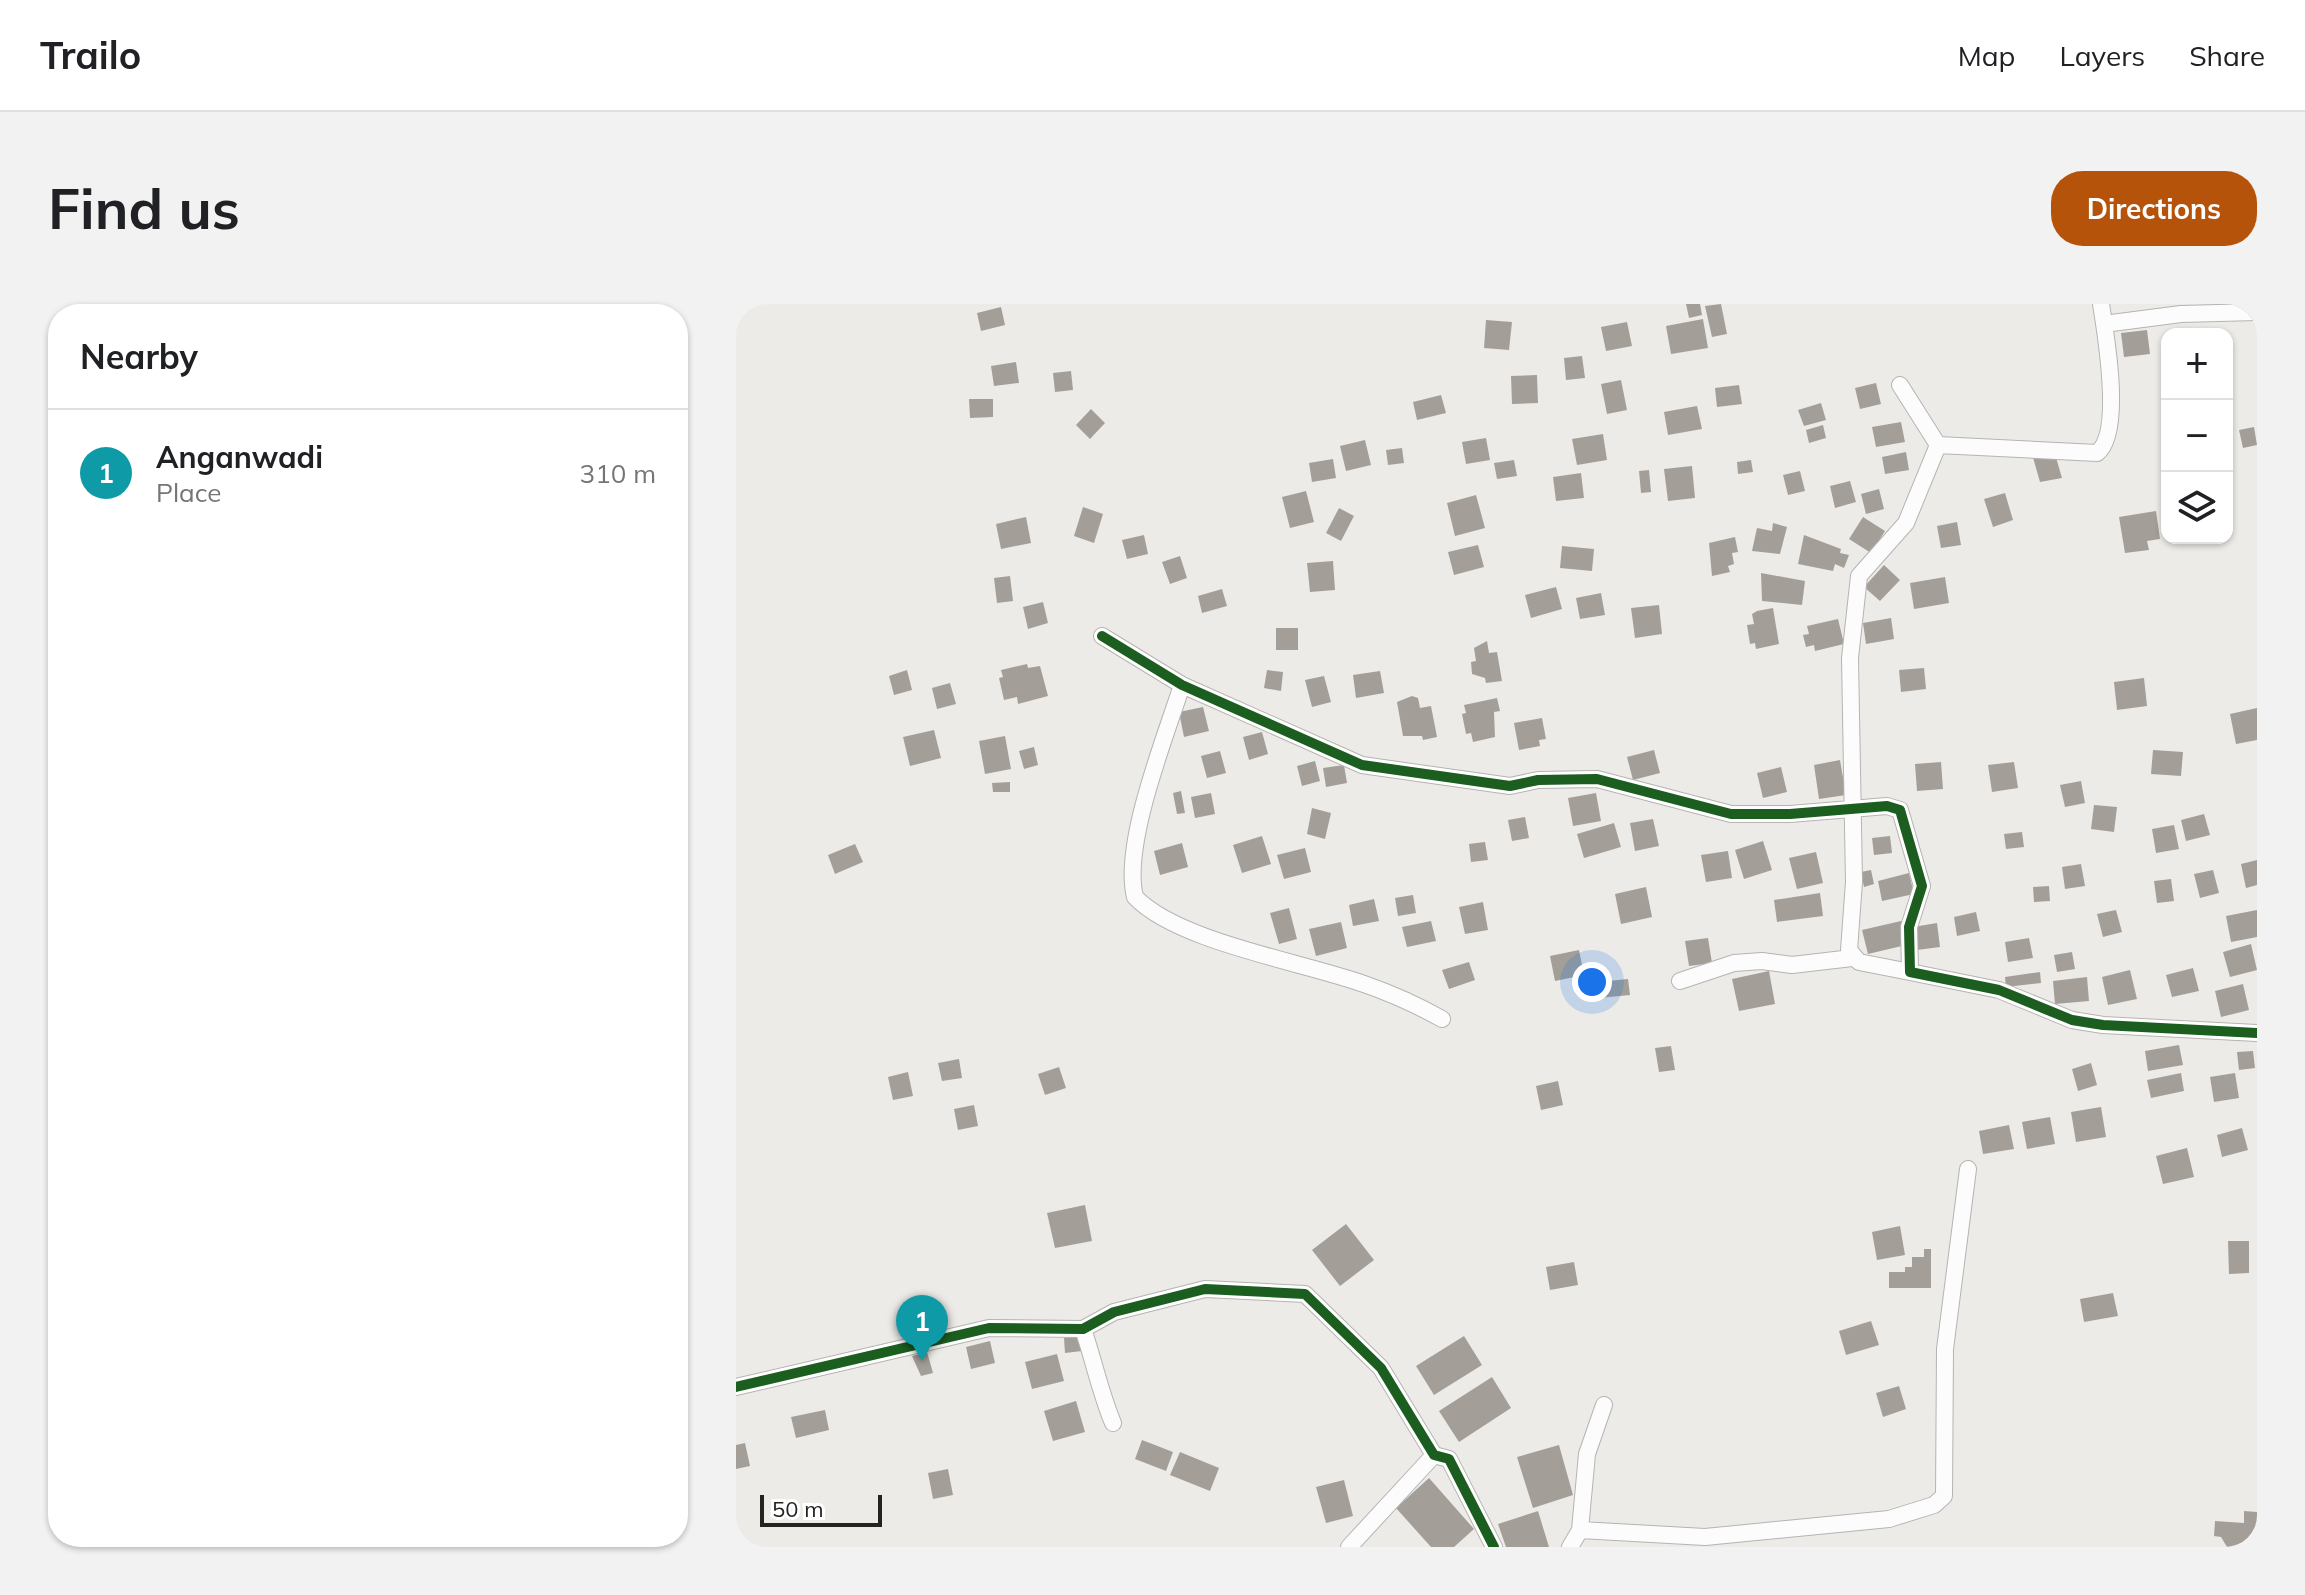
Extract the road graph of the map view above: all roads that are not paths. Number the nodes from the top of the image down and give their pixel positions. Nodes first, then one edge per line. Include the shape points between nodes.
1 (2101, 304) edge
2 (2257, 312) edge
3 (2104, 324) junction
4 (1900, 385) dead end
5 (1938, 445) junction
6 (1102, 636) dead end
7 (1182, 685) junction
8 (1852, 808) junction
9 (1852, 958) junction
10 (1910, 972) junction
11 (1680, 981) dead end
12 (1442, 1019) dead end
13 (2257, 1033) edge
14 (1968, 1169) dead end
15 (1083, 1329) junction
16 (736, 1387) edge
17 (1604, 1405) dead end
18 (1113, 1423) dead end
19 (1434, 1455) junction
20 (1580, 1530) junction
21 (1349, 1547) edge
22 (1494, 1547) edge
23 (1570, 1547) edge

1 - 3 street
2 - 3 street
3 - 5 street via 2112,421 2097,453
4 - 5 street
5 - 8 street via 1906,523 1859,576 1850,658
6 - 7 street
7 - 8 street via 1362,765 1510,786 1597,779 1731,814
7 - 12 street via 1138,835 1132,866 1135,897 1157,915 1363,983
8 - 9 street
8 - 10 street via 1880,805 1900,810 1922,886 1909,927
9 - 10 street
9 - 11 street via 1792,965 1734,963
10 - 13 street via 1999,990 2087,1023
14 - 20 street via 1945,1349 1944,1496 1934,1505 1889,1519 1705,1537
15 - 16 street via 989,1328
15 - 18 street
15 - 19 street via 1114,1312 1205,1289 1305,1294 1381,1368
17 - 20 street via 1587,1454
19 - 21 street
19 - 22 street via 1449,1459
20 - 23 street

